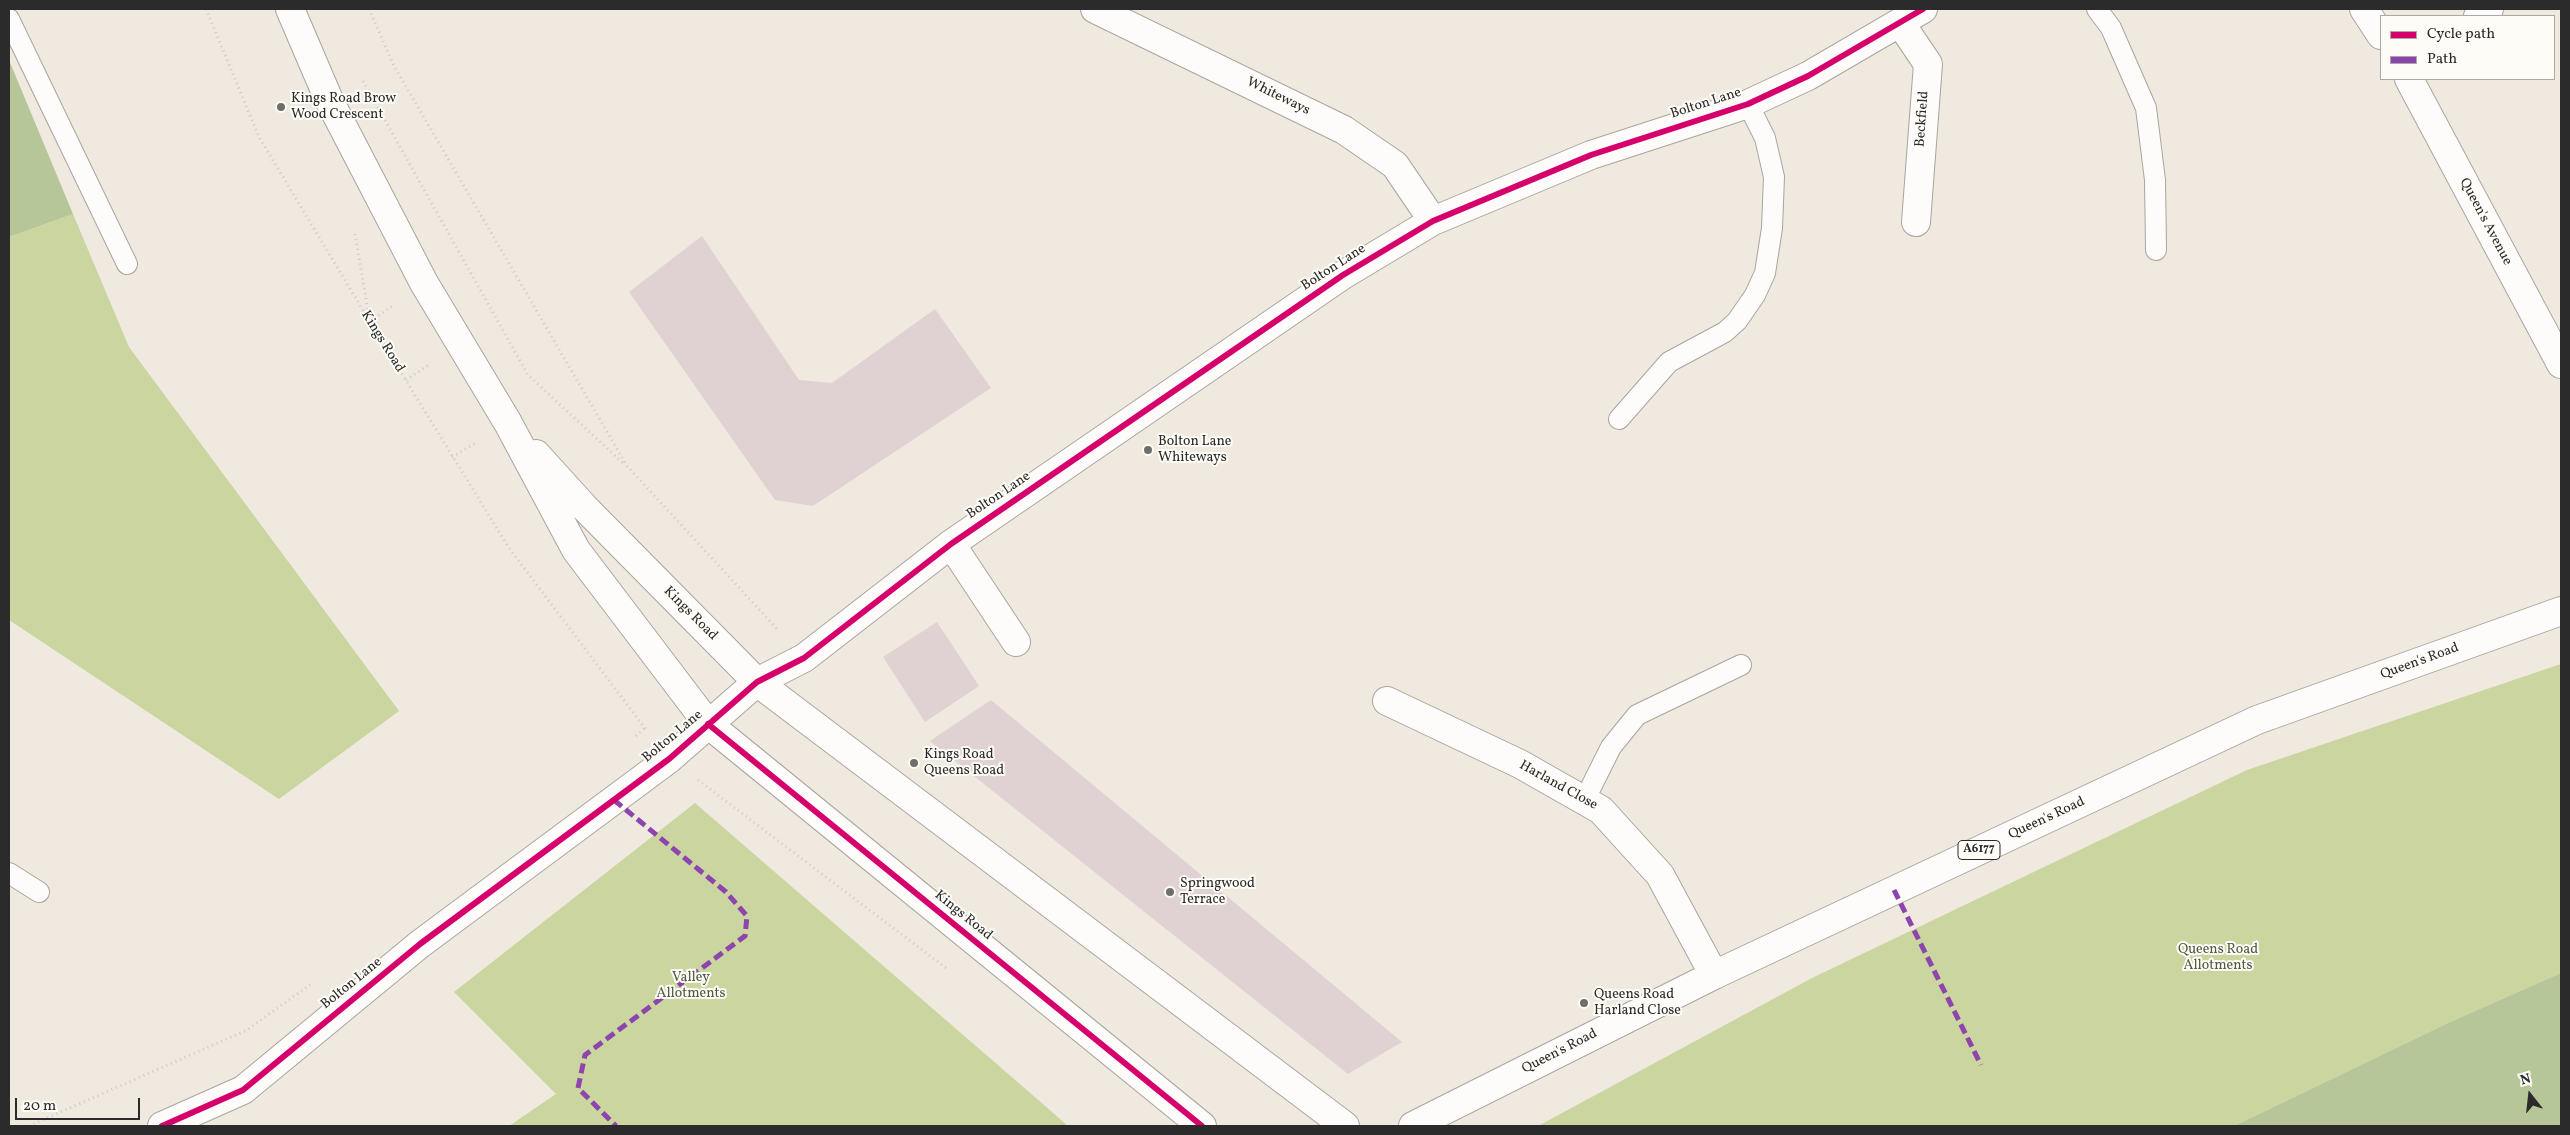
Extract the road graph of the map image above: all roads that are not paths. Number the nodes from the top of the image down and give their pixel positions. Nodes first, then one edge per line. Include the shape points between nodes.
1 (290, 9) edge
2 (1096, 9) edge
3 (1924, 9) edge
4 (2097, 9) edge
5 (2364, 9) edge
6 (9, 19) edge
7 (1901, 24) junction
8 (2380, 33) edge
9 (2410, 80) edge
10 (1748, 104) junction
11 (1432, 221) junction
12 (1916, 222) dead end
13 (2156, 250) dead end
14 (127, 264) dead end
15 (2561, 364) edge
16 (1619, 419) dead end
17 (508, 423) junction
18 (950, 544) junction
19 (2561, 611) edge
20 (1016, 642) dead end
21 (1741, 665) dead end
22 (758, 682) junction
23 (1387, 701) dead end
24 (708, 724) junction
25 (1584, 801) junction
26 (9, 873) edge
27 (39, 892) dead end
28 (1714, 975) junction
29 (162, 1126) edge
30 (1202, 1126) edge
31 (1346, 1126) edge
32 (1412, 1126) edge

1 - 17 main road, Kings Road via 329,100 424,283
2 - 11 main road, Whiteways via 1344,130 1395,165
3 - 7 main road, Bolton Lane
4 - 13 lane via 2111,28 2146,108 2155,180
5 - 8 main road
6 - 14 lane
7 - 10 main road, Bolton Lane via 1808,76
7 - 12 main road, Beckfield via 1928,64
9 - 15 main road, Queen's Avenue
10 - 11 main road, Bolton Lane via 1590,155
10 - 16 lane via 1764,138 1774,177 1772,228 1765,273 1737,321 1724,332 1669,362
11 - 18 main road, Bolton Lane via 1343,275
17 - 22 main road, Kings Road via 585,508
17 - 24 main road, Kings Road via 576,550
18 - 20 main road
18 - 22 main road, Bolton Lane via 804,658
19 - 28 main road, Queen's Road / A6177 via 2257,720
21 - 25 lane via 1637,715 1611,747
22 - 24 main road, Bolton Lane
22 - 31 main road, Kings Road
23 - 25 main road, Harland Close via 1520,764
24 - 29 main road, Bolton Lane via 669,758 420,944 243,1090
24 - 30 main road, Kings Road
25 - 28 main road, Harland Close via 1601,810 1660,875
26 - 27 lane
28 - 32 main road, Queen's Road / A6177

